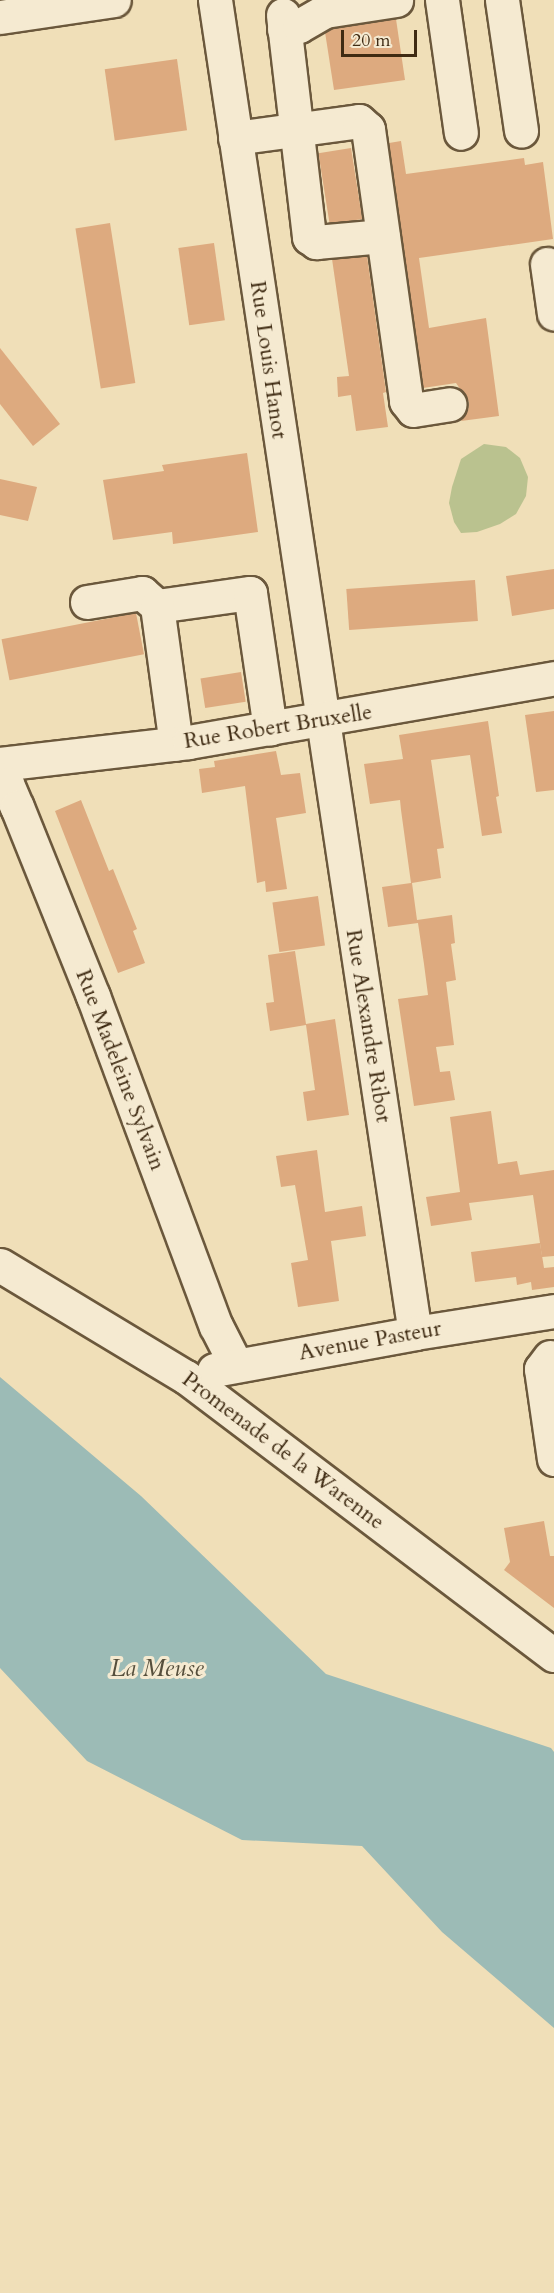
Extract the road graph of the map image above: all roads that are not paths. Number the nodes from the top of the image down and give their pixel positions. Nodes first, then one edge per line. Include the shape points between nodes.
1 (114, 0) edge
2 (215, 0) edge
3 (396, 0) edge
4 (442, 0) edge
5 (502, 0) edge
6 (0, 17) edge
7 (296, 129) junction
8 (521, 131) dead end
9 (461, 133) dead end
10 (235, 138) junction
11 (382, 236) junction
12 (547, 264) dead end
13 (554, 314) edge
14 (450, 404) dead end
15 (87, 602) dead end
16 (157, 606) junction
17 (554, 678) edge
18 (321, 720) junction
19 (270, 729) junction
20 (176, 744) junction
21 (0, 764) edge
22 (0, 779) edge
23 (0, 1265) edge
24 (549, 1312) edge
25 (415, 1333) junction
26 (552, 1361) edge
27 (236, 1365) junction
28 (186, 1377) junction
29 (554, 1459) edge
30 (554, 1655) edge

1 - 6 street
2 - 10 street, Rue Louis Hanot
3 - 7 street via 325,11 299,26 284,22
4 - 9 street
5 - 8 street
7 - 10 street
7 - 11 street via 359,121 368,129
7 - 11 street via 309,237 316,242
10 - 18 street, Rue Louis Hanot
11 - 14 street via 406,401 413,410
12 - 13 street
15 - 16 street via 142,593
16 - 19 street via 250,593
16 - 20 street
17 - 18 street, Rue Robert Bruxelle
18 - 19 street, Rue Robert Bruxelle
18 - 25 street, Rue Alexandre Ribot
19 - 20 street, Rue Robert Bruxelle
20 - 21 street, Rue Robert Bruxelle
22 - 27 street, Rue Madeleine Sylvain via 7,784 35,851 216,1326
23 - 28 street, Promenade de la Warenne
24 - 25 street, Avenue Pasteur
24 - 26 street
25 - 27 street, Avenue Pasteur
26 - 29 street via 541,1369
27 - 28 street, Avenue Pasteur
28 - 30 street, Promenade de la Warenne

